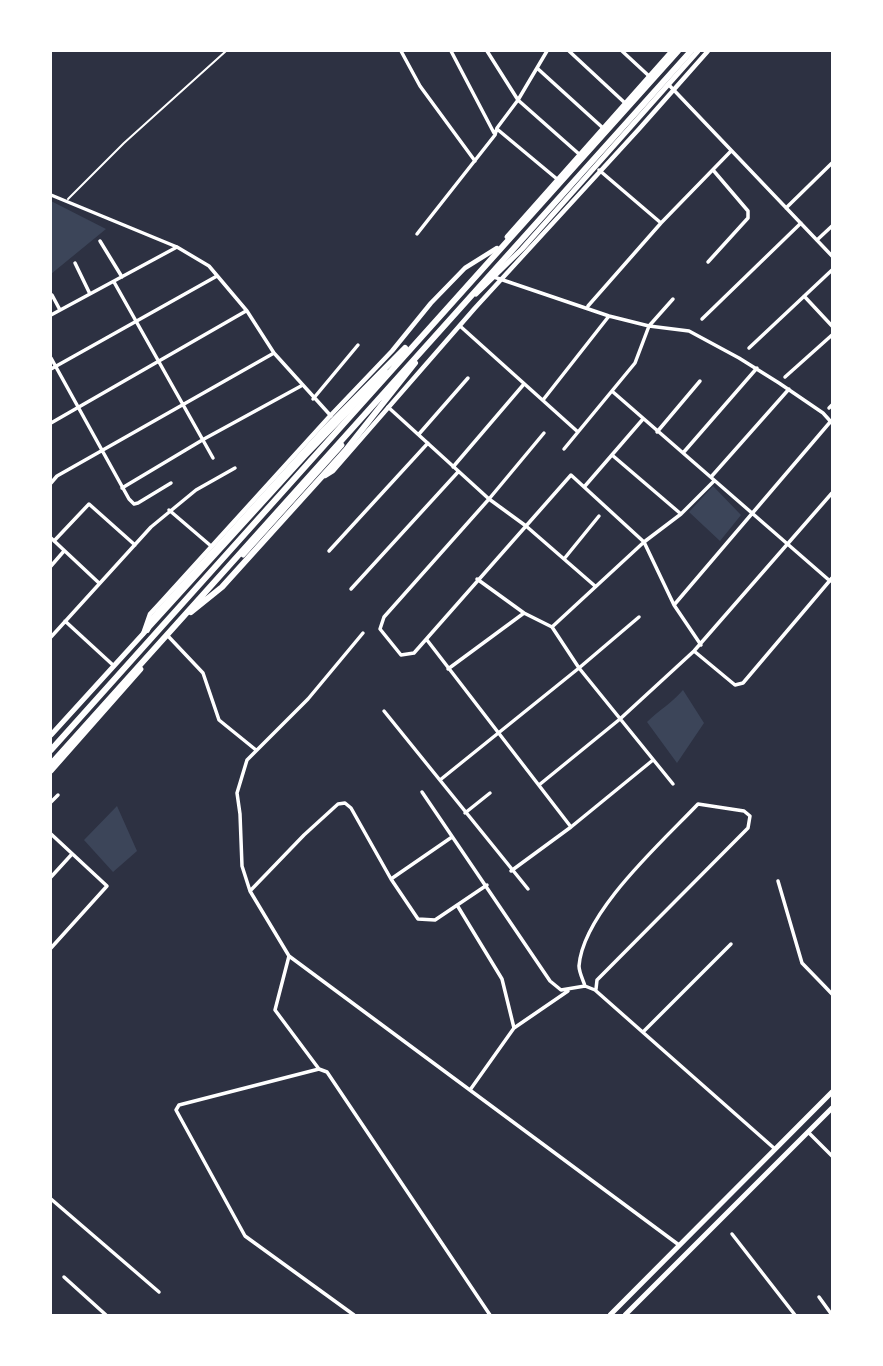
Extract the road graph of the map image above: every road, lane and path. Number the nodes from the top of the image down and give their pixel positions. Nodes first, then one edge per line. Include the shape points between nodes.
1 (226, 51) edge
2 (401, 51) edge
3 (451, 51) edge
4 (547, 51) edge
5 (569, 51) edge
6 (622, 51) edge
7 (671, 51) edge
8 (678, 51) edge
9 (691, 51) edge
10 (698, 51) edge
11 (708, 51) edge
12 (490, 52) edge
13 (537, 68) junction
14 (649, 76) junction
15 (671, 88) junction
16 (518, 100) junction
17 (625, 103) junction
18 (497, 128) junction
19 (603, 128) junction
20 (495, 135) junction
21 (731, 151) junction
22 (579, 154) junction
23 (475, 161) junction
24 (832, 163) edge
25 (569, 166) junction
26 (598, 169) junction
27 (713, 170) junction
28 (584, 178) junction
29 (557, 179) junction
30 (51, 195) edge
31 (65, 202) junction
32 (786, 208) junction
33 (660, 223) junction
34 (801, 223) junction
35 (832, 226) edge
36 (417, 234) dead end
37 (817, 240) junction
38 (100, 241) dead end
39 (177, 247) junction
40 (497, 248) junction
41 (832, 256) edge
42 (708, 262) dead end
43 (75, 263) dead end
44 (832, 270) edge
45 (218, 276) junction
46 (122, 277) junction
47 (494, 277) junction
48 (501, 280) junction
49 (114, 282) junction
50 (90, 294) junction
51 (52, 295) edge
52 (804, 296) junction
53 (456, 298) junction
54 (673, 299) dead end
55 (463, 304) junction
56 (587, 307) junction
57 (60, 310) junction
58 (247, 311) junction
59 (51, 315) edge
60 (609, 316) junction
61 (702, 319) dead end
62 (136, 321) junction
63 (459, 326) junction
64 (649, 326) junction
65 (832, 326) edge
66 (832, 335) edge
67 (358, 345) dead end
68 (749, 348) dead end
69 (392, 351) junction
70 (274, 353) junction
71 (51, 358) edge
72 (400, 358) junction
73 (158, 362) junction
74 (53, 368) edge
75 (757, 369) junction
76 (785, 377) dead end
77 (468, 378) dead end
78 (700, 381) dead end
79 (524, 384) junction
80 (301, 386) junction
81 (789, 389) junction
82 (613, 392) junction
83 (313, 399) junction
84 (543, 400) junction
85 (182, 404) junction
86 (77, 407) junction
87 (388, 407) junction
88 (330, 416) junction
89 (643, 419) junction
90 (832, 422) edge
91 (337, 423) junction
92 (51, 424) edge
93 (578, 432) junction
94 (657, 432) junction
95 (544, 433) dead end
96 (419, 434) junction
97 (204, 439) junction
98 (428, 443) junction
99 (564, 449) dead end
100 (102, 451) junction
101 (683, 453) junction
102 (612, 455) junction
103 (213, 458) dead end
104 (453, 467) junction
105 (236, 468) dead end
106 (459, 472) junction
107 (713, 479) junction
108 (51, 483) edge
109 (171, 483) dead end
110 (306, 485) junction
111 (585, 486) junction
112 (122, 488) junction
113 (832, 493) edge
114 (489, 499) junction
115 (169, 510) junction
116 (752, 513) junction
117 (681, 514) junction
118 (599, 516) dead end
119 (526, 526) junction
120 (52, 540) edge
121 (644, 542) junction
122 (787, 544) junction
123 (135, 545) junction
124 (211, 546) junction
125 (64, 551) junction
126 (329, 551) dead end
127 (564, 559) junction
128 (51, 566) edge
129 (477, 579) junction
130 (831, 579) edge
131 (99, 583) junction
132 (595, 586) junction
133 (351, 589) dead end
134 (674, 605) junction
135 (524, 613) junction
136 (639, 617) dead end
137 (184, 618) junction
138 (65, 621) junction
139 (551, 627) junction
140 (145, 633) junction
141 (363, 633) dead end
142 (168, 636) junction
143 (51, 637) edge
144 (426, 640) junction
145 (701, 645) junction
146 (694, 651) junction
147 (114, 666) junction
148 (579, 668) junction
149 (448, 669) junction
150 (384, 711) dead end
151 (620, 719) junction
152 (498, 733) junction
153 (51, 735) edge
154 (51, 750) edge
155 (256, 750) junction
156 (654, 760) junction
157 (51, 764) edge
158 (51, 771) edge
159 (440, 780) junction
160 (673, 784) dead end
161 (539, 785) junction
162 (422, 792) dead end
163 (490, 793) dead end
164 (58, 795) dead end
165 (51, 802) edge
166 (466, 813) junction
167 (571, 827) junction
168 (51, 834) edge
169 (452, 837) junction
170 (72, 854) junction
171 (511, 871) junction
172 (51, 877) edge
173 (391, 879) junction
174 (778, 881) dead end
175 (487, 885) junction
176 (528, 890) dead end
177 (250, 891) junction
178 (457, 905) junction
179 (731, 944) dead end
180 (51, 948) edge
181 (289, 956) junction
182 (585, 986) junction
183 (569, 990) junction
184 (596, 990) junction
185 (832, 994) edge
186 (514, 1028) junction
187 (643, 1032) junction
188 (319, 1069) junction
189 (470, 1090) junction
190 (832, 1092) edge
191 (832, 1108) edge
192 (809, 1133) junction
193 (775, 1149) junction
194 (832, 1156) edge
195 (51, 1199) edge
196 (732, 1234) dead end
197 (680, 1246) junction
198 (64, 1277) dead end
199 (159, 1292) dead end
200 (819, 1297) dead end
201 (829, 1310) junction
202 (106, 1315) edge
203 (354, 1315) edge
204 (490, 1315) edge
205 (610, 1315) edge
206 (625, 1315) edge
207 (795, 1315) edge
208 (821, 1315) edge
209 (832, 1315) edge

1 - 31 lane
2 - 23 street via 420,86
3 - 20 street
4 - 13 street
5 - 17 street
6 - 14 street
7 - 14 main road
8 - 53 highway
9 - 55 highway
10 - 15 main road
11 - 15 street
12 - 16 street
13 - 16 street
13 - 19 street
14 - 17 main road
15 - 21 street
15 - 26 main road
16 - 18 street
16 - 22 street
17 - 19 main road
18 - 20 street
18 - 29 street
19 - 22 main road
20 - 23 street
21 - 27 street
21 - 32 street
22 - 25 main road
23 - 36 street
24 - 32 street
25 - 28 main road
25 - 29 main road
26 - 28 main road
26 - 33 street
26 - 48 street
27 - 33 street
27 - 42 street via 748,211 748,218
28 - 47 main road
29 - 40 main road
30 - 31 street
31 - 39 street
32 - 34 street
33 - 56 street
34 - 37 street
34 - 61 street
35 - 37 street
37 - 41 street
38 - 46 street
39 - 45 street
39 - 46 street
40 - 69 street via 465,268
40 - 72 main road
43 - 50 street
44 - 52 street
45 - 58 street
45 - 62 street
46 - 49 street
47 - 48 street
47 - 110 main road
48 - 56 street
48 - 63 street
49 - 50 street
49 - 62 street
50 - 57 street
51 - 57 street
52 - 65 street
52 - 68 street
53 - 140 highway via 325,429 152,619
53 - 154 highway
54 - 64 street
55 - 137 highway via 345,451 219,589
55 - 157 highway
56 - 60 street
57 - 59 street
58 - 70 street
58 - 73 street
60 - 64 street
60 - 84 street
62 - 73 street
62 - 74 street
63 - 79 street
63 - 87 street
64 - 75 street via 688,331
64 - 82 street via 635,362
66 - 76 street
67 - 83 street
69 - 72 street
69 - 88 street
70 - 80 street
70 - 85 street
71 - 74 street
72 - 91 main road
73 - 85 street
73 - 86 street
74 - 86 street
75 - 81 street
75 - 101 street
77 - 96 street
78 - 94 street
79 - 84 street
79 - 104 street
80 - 83 street
80 - 97 street
81 - 90 street
81 - 107 street
82 - 89 street
82 - 93 street
83 - 88 street
84 - 93 street
85 - 97 street
85 - 100 street
86 - 92 street
86 - 100 street
87 - 96 street
87 - 110 street via 332,471
88 - 91 street
88 - 124 street
89 - 94 street
89 - 102 street
90 - 116 street
91 - 140 main road
93 - 99 street
94 - 101 street
95 - 114 street
96 - 98 street
97 - 103 street
97 - 112 street
98 - 104 street
98 - 126 street
100 - 108 street
100 - 112 street
101 - 107 street
102 - 111 street
102 - 117 street
104 - 106 street
105 - 115 street
106 - 114 street
106 - 133 street
107 - 116 street
107 - 117 street
109 - 112 street via 138,503
110 - 137 main road
111 - 119 street via 571,475
111 - 121 street
113 - 122 street
114 - 119 street
114 - 144 street via 384,617 380,629 401,654 414,653
115 - 123 street
115 - 124 street
116 - 122 street
116 - 134 street
117 - 121 street
118 - 127 street
119 - 127 street
119 - 129 street
120 - 123 street via 89,504
120 - 125 street
121 - 132 street
121 - 134 street
122 - 130 street
122 - 145 street
123 - 131 street
124 - 140 street via 150,614
125 - 128 street
125 - 131 street
127 - 132 street
129 - 135 street
129 - 144 street
130 - 146 street via 743,683 735,685
131 - 138 street
132 - 139 street
134 - 145 street
135 - 139 street
135 - 149 street
136 - 148 street
137 - 142 main road
138 - 143 street
138 - 147 street
139 - 148 street
140 - 147 main road
141 - 155 street via 308,699
142 - 155 street via 203,673 219,720
142 - 158 main road
144 - 149 street
145 - 146 street
146 - 151 street
147 - 153 main road
148 - 151 street
148 - 152 street
149 - 152 street
150 - 159 street
151 - 156 street
151 - 161 street
152 - 159 street
152 - 161 street
155 - 177 street via 247,760 237,793 242,866
156 - 160 street
156 - 167 street
159 - 166 street
161 - 167 street
162 - 169 street
163 - 166 street
164 - 165 street
166 - 171 street
167 - 171 street
168 - 170 street
169 - 173 street
169 - 175 street
170 - 172 street
170 - 180 street via 107,887
171 - 176 street
173 - 177 street via 345,803 338,804 304,835
173 - 178 street via 418,919 435,920
174 - 185 street via 802,963
175 - 178 street
175 - 183 street via 550,981
177 - 181 street
178 - 186 street via 502,979
179 - 187 street
181 - 188 street via 275,1010
181 - 189 street
182 - 183 street
182 - 184 street
182 - 184 street via 579,968 584,945 611,895 698,804 744,811 750,816 748,828 597,980
183 - 186 street
184 - 187 street
186 - 189 street
187 - 193 street
188 - 203 street via 179,1105 176,1110 245,1236
188 - 204 street via 327,1072
189 - 197 street
190 - 193 main road
191 - 192 main road
192 - 194 street
192 - 206 main road
193 - 197 main road
195 - 199 street
196 - 207 street
197 - 205 main road
198 - 202 street
200 - 201 street
201 - 208 street
201 - 209 street

